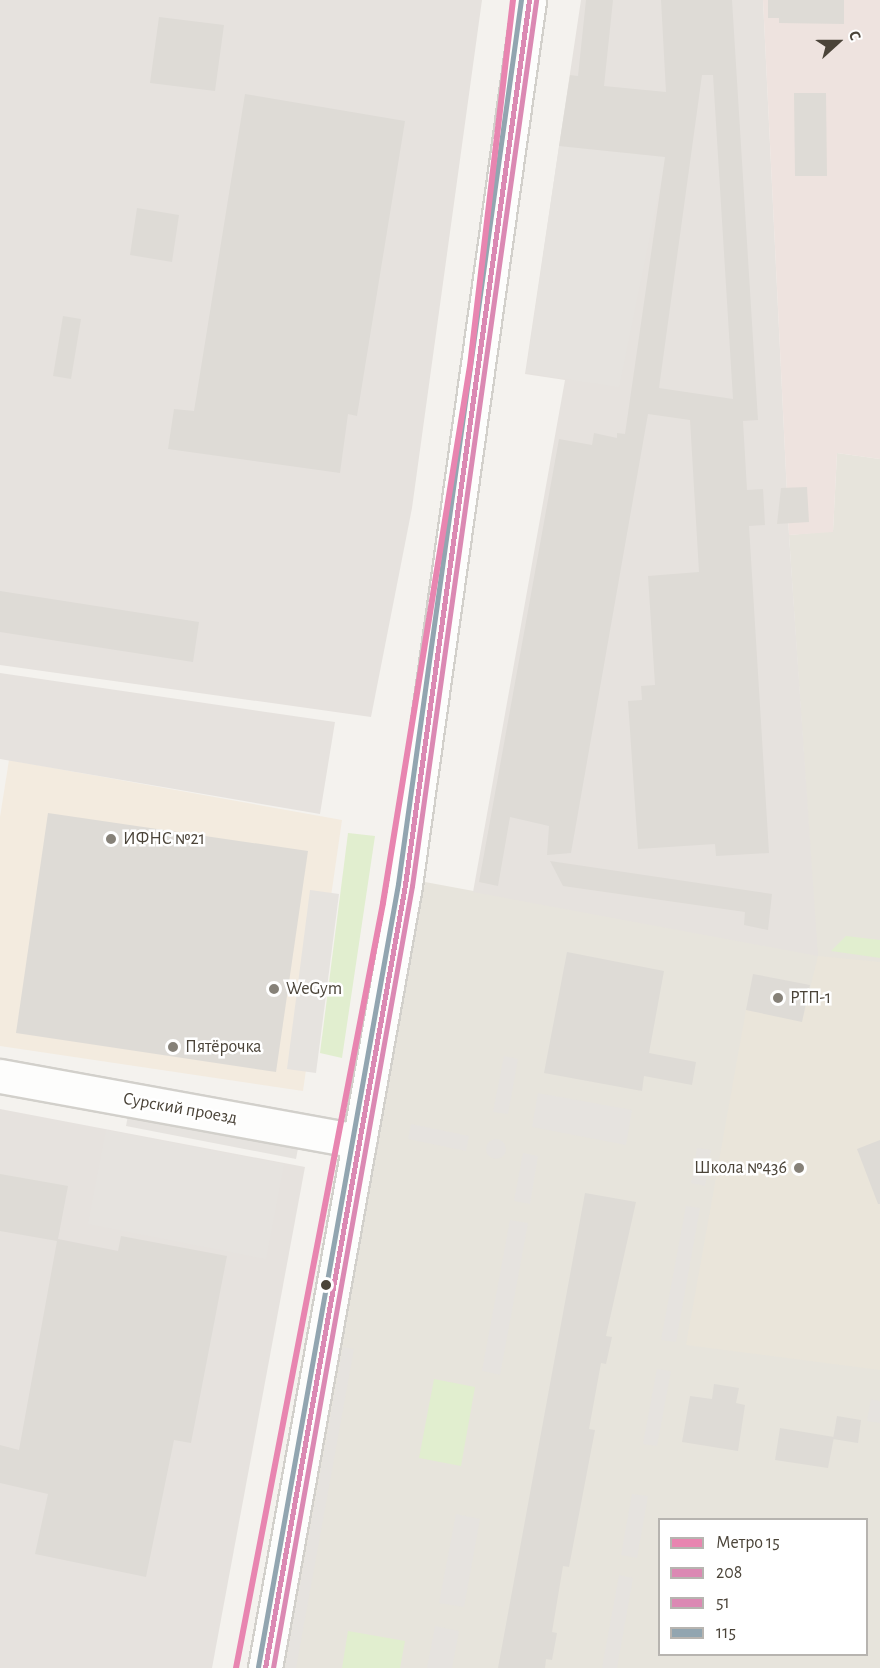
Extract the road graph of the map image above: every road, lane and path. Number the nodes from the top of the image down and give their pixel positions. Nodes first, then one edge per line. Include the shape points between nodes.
1 (529, 0) edge
2 (0, 1076) edge
3 (359, 1142) junction
4 (265, 1668) edge

1 - 3 street via 405,885
2 - 3 street, Сурский проезд
3 - 4 street

